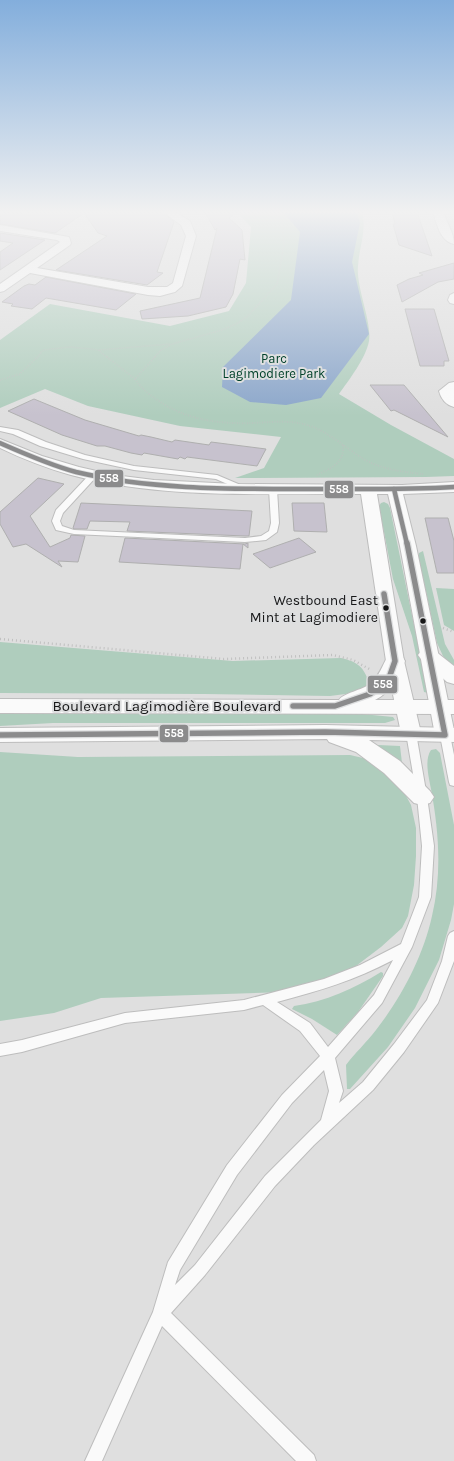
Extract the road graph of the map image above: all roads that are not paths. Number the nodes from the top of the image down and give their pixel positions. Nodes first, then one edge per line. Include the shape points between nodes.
1 (13, 280) edge
2 (87, 280) edge
3 (179, 280) edge
4 (0, 289) edge
5 (454, 386) edge
6 (454, 403) edge
7 (0, 430) edge
8 (0, 443) edge
9 (92, 476) junction
10 (454, 487) edge
11 (246, 489) junction
12 (273, 489) junction
13 (368, 489) junction
14 (394, 489) junction
15 (428, 655) junction
16 (395, 661) junction
17 (454, 677) edge
18 (0, 706) edge
19 (335, 706) junction
20 (406, 706) junction
21 (447, 707) edge
22 (325, 732) junction
23 (411, 733) junction
24 (0, 735) edge
25 (450, 735) edge
26 (454, 782) edge
27 (422, 797) junction
28 (454, 936) edge
29 (406, 947) junction
30 (265, 1000) junction
31 (0, 1050) edge
32 (328, 1058) junction
33 (327, 1124) junction
34 (160, 1313) junction
35 (93, 1461) edge
36 (308, 1461) edge

1 - 4 street
2 - 3 street via 160,292 171,290
5 - 6 street via 446,391 447,397
7 - 11 lane via 15,432 83,457 134,468 217,477
8 - 9 street via 30,456
9 - 11 street via 175,487
9 - 12 lane via 59,512 56,521 59,528 90,533 245,540 263,538 273,532 275,523
10 - 14 street
11 - 12 street
12 - 13 street
13 - 14 street
13 - 16 street
14 - 15 street via 408,546
15 - 17 main road
15 - 21 street
16 - 19 main road via 389,678 379,688 370,694
16 - 20 street
18 - 19 main road, Boulevard Lagimodière Boulevard
19 - 20 main road, Boulevard Lagimodière Boulevard
20 - 21 main road, Boulevard Lagimodière Boulevard
20 - 23 street
21 - 25 street
22 - 23 main road, Boulevard Lagimodière Boulevard
22 - 24 main road, Boulevard Lagimodière Boulevard
22 - 27 main road via 364,747 392,767
23 - 25 main road, Boulevard Lagimodière Boulevard
23 - 27 lane
25 - 26 lane
27 - 29 lane via 428,846 425,897
28 - 33 lane via 448,961 432,1003 368,1086
29 - 30 lane via 364,969 325,984
29 - 32 lane via 378,999
30 - 31 lane via 244,1005 125,1018
30 - 32 lane via 305,1027
32 - 33 lane via 336,1091
32 - 34 lane via 287,1099 232,1170 173,1267
33 - 34 lane via 308,1140 270,1181 200,1270
34 - 35 lane
34 - 36 lane

